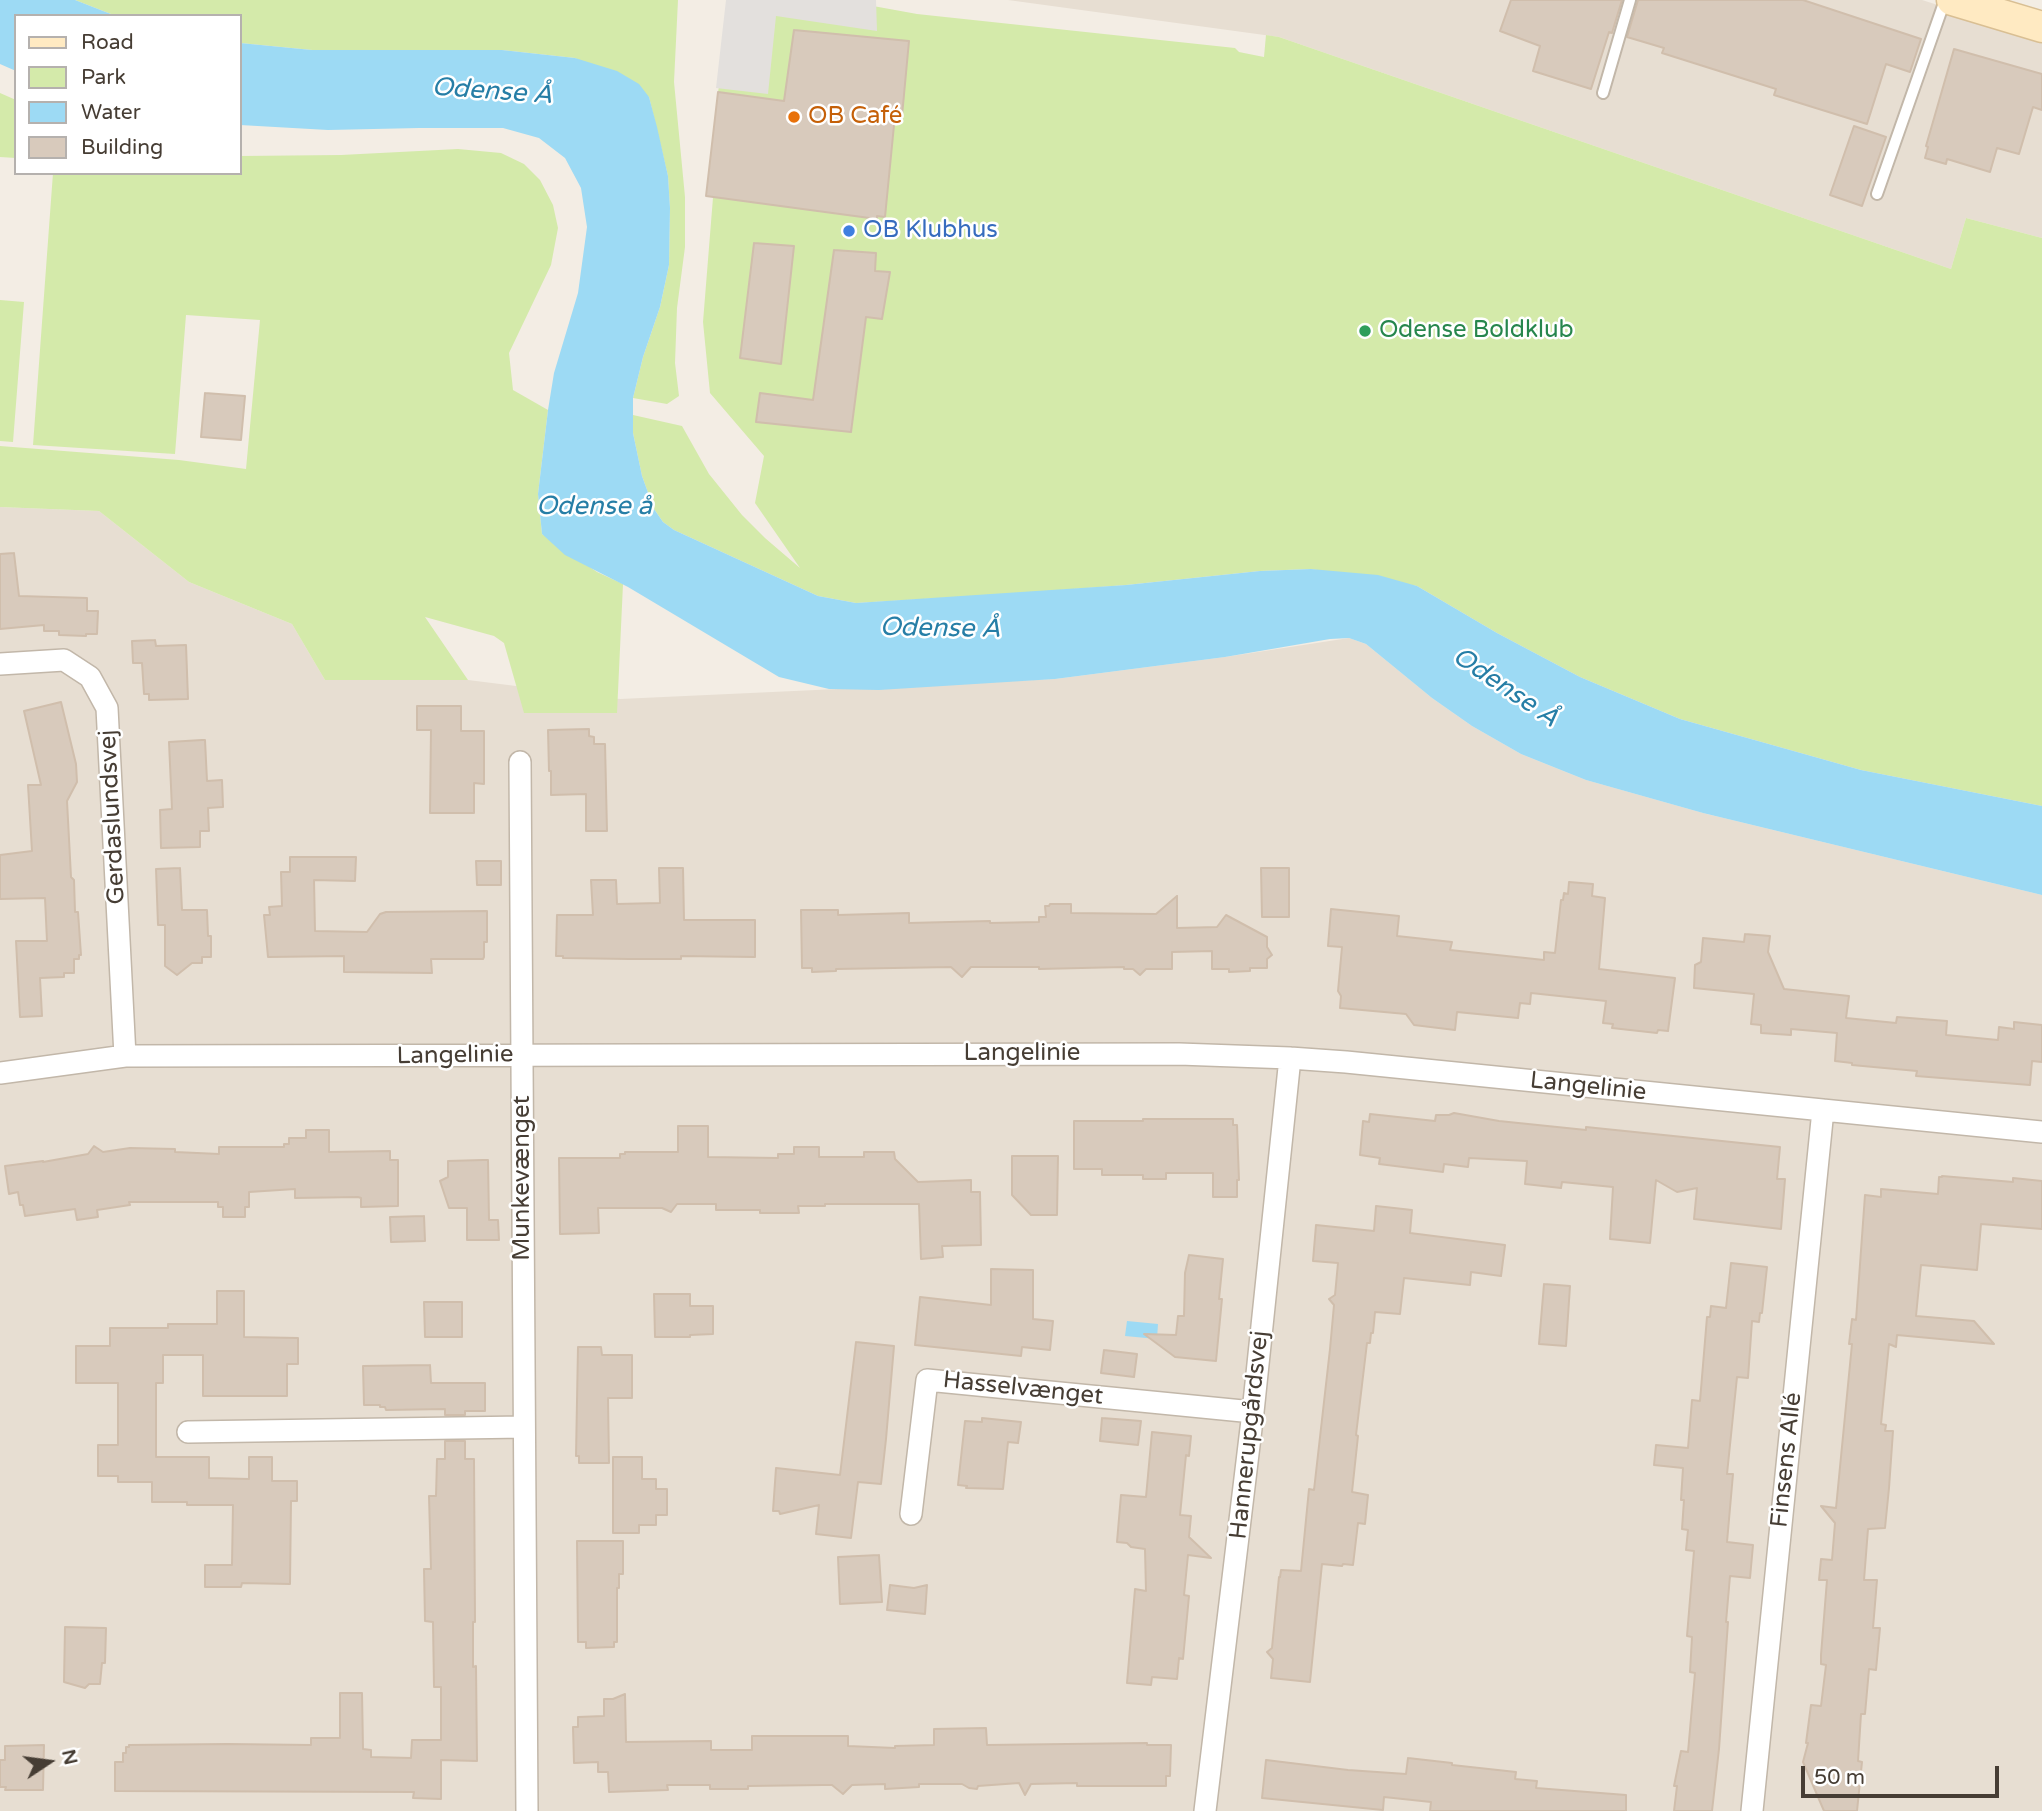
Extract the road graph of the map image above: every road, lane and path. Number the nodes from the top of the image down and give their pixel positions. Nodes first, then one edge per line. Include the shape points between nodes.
1 (1630, 0) edge
2 (1956, 1) edge
3 (2042, 27) edge
4 (1603, 93) dead end
5 (1877, 194) dead end
6 (0, 664) edge
7 (520, 762) dead end
8 (523, 1055) junction
9 (125, 1056) junction
10 (1290, 1058) junction
11 (0, 1073) edge
12 (1823, 1110) junction
13 (2042, 1132) edge
14 (1253, 1412) junction
15 (524, 1427) junction
16 (188, 1433) dead end
17 (911, 1514) dead end
18 (527, 1811) edge
19 (1205, 1811) edge
20 (1752, 1811) edge

1 - 4 lane
2 - 3 street
2 - 5 lane
6 - 9 street, Gerdaslundsvej via 64,660 90,677 107,708
7 - 8 street, Munkevænget
8 - 9 street, Langelinie
8 - 10 street, Langelinie
8 - 15 street, Munkevænget
9 - 11 street, Langelinie
10 - 12 street, Langelinie
10 - 14 street, Hannerupgårdsvej
12 - 13 street, Langelinie
12 - 20 street, Finsens Allé
14 - 17 street, Hasselvænget via 927,1380
14 - 19 street, Hannerupgårdsvej
15 - 16 street
15 - 18 street, Munkevænget

